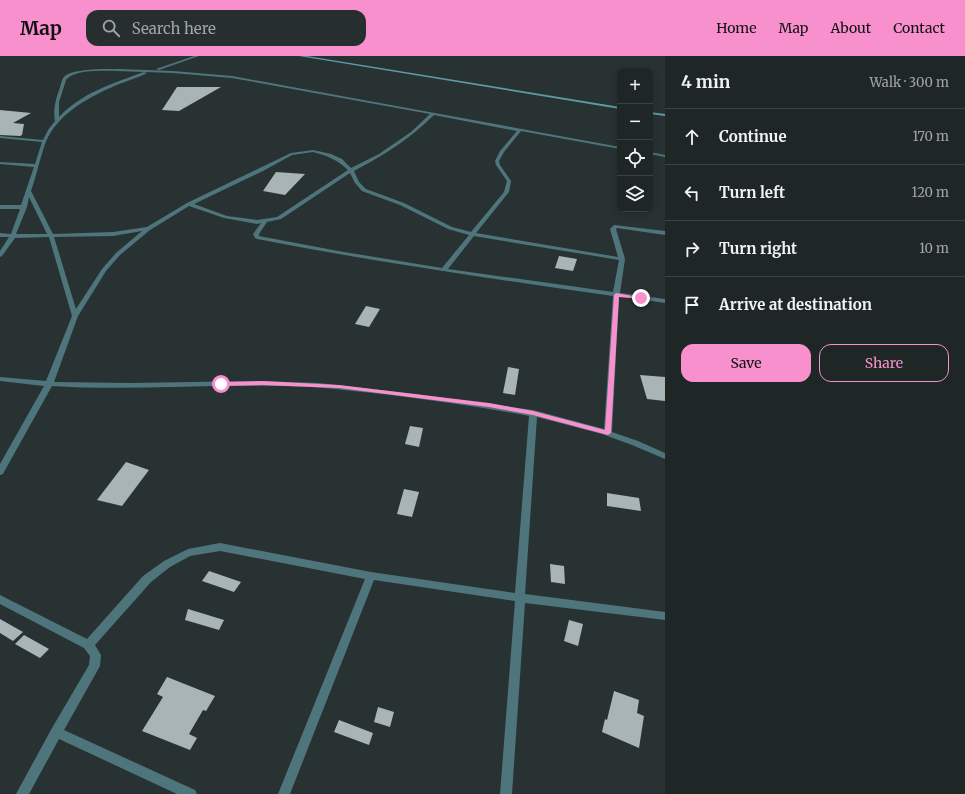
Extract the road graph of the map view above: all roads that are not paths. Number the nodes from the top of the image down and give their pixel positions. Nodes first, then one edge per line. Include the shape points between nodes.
1 (197, 56) edge
2 (301, 56) edge
3 (152, 71) junction
4 (617, 108) edge
5 (434, 113) junction
6 (653, 113) edge
7 (665, 115) edge
8 (57, 120) junction
9 (521, 129) junction
10 (0, 137) edge
11 (43, 141) junction
12 (617, 147) edge
13 (653, 154) edge
14 (665, 156) edge
15 (0, 163) edge
16 (37, 166) junction
17 (351, 170) junction
18 (28, 191) junction
19 (189, 204) junction
20 (0, 206) edge
21 (24, 207) junction
22 (264, 222) junction
23 (148, 229) junction
24 (665, 233) edge
25 (472, 234) junction
26 (0, 235) edge
27 (51, 235) junction
28 (13, 236) junction
29 (0, 255) edge
30 (622, 259) junction
31 (444, 270) junction
32 (616, 295) junction
33 (665, 301) edge
34 (75, 316) junction
35 (0, 378) edge
36 (49, 384) junction
37 (533, 413) junction
38 (608, 433) junction
39 (665, 456) edge
40 (0, 472) edge
41 (371, 576) junction
42 (520, 598) junction
43 (0, 599) edge
44 (665, 616) edge
45 (88, 645) junction
46 (56, 732) junction
47 (22, 794) edge
48 (191, 794) edge
49 (284, 794) edge
50 (506, 794) edge

1 - 3 street
2 - 4 street
3 - 5 street via 232,77
3 - 8 street via 98,91
3 - 8 street via 91,72 66,76 57,100
5 - 9 street
5 - 17 street via 413,133 381,155
6 - 7 street
8 - 11 street
9 - 12 street
9 - 25 street via 497,161 509,181 506,192
10 - 11 street
11 - 16 street
13 - 14 street
15 - 16 street
16 - 18 street
17 - 19 street via 340,160 329,155 313,151 291,154
17 - 22 street via 279,218
17 - 25 street via 357,183 364,190 402,204 450,228
18 - 21 street
18 - 27 street
19 - 22 street via 226,217
19 - 23 street
20 - 21 street
21 - 28 street
22 - 31 street via 256,234 257,237
23 - 27 street via 113,234
23 - 34 street via 118,254 104,270
24 - 30 street via 616,226 613,229
25 - 30 street
25 - 31 street
26 - 28 street
27 - 28 street
27 - 34 street
28 - 29 street
30 - 32 street
31 - 32 street
32 - 33 street
32 - 38 street
34 - 36 street
35 - 36 street
36 - 37 street via 262,383 339,386
36 - 40 street
37 - 38 street
37 - 42 street
38 - 39 street
41 - 42 street
41 - 45 street via 220,547 188,553 147,579
41 - 49 street
42 - 44 street
42 - 50 street
43 - 45 street
45 - 46 street via 96,655 94,666
46 - 47 street
46 - 48 street

